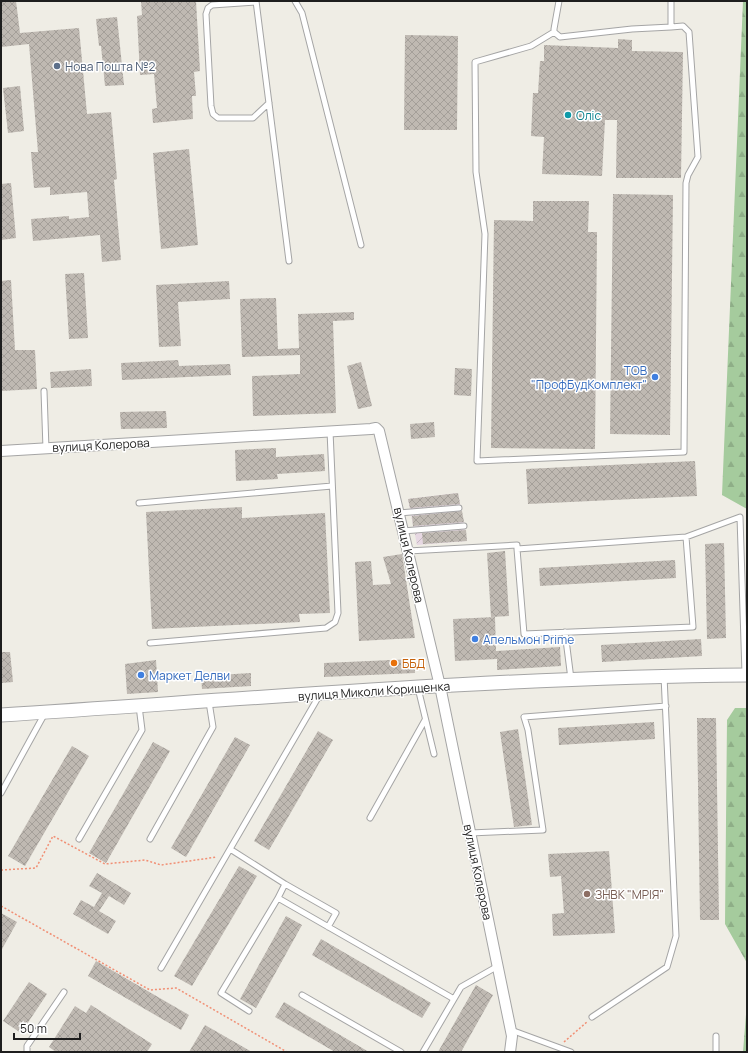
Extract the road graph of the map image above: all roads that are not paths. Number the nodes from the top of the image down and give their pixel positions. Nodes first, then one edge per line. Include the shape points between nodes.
1 (294, 1) edge
2 (559, 1) edge
3 (671, 1) edge
4 (256, 2) edge
5 (671, 27) junction
6 (554, 32) junction
7 (269, 103) junction
8 (361, 245) dead end
9 (290, 261) dead end
10 (44, 391) dead end
11 (330, 431) junction
12 (46, 449) junction
13 (1, 452) edge
14 (332, 486) junction
15 (139, 503) dead end
16 (459, 508) dead end
17 (399, 513) junction
18 (464, 526) dead end
19 (404, 531) junction
20 (686, 537) junction
21 (517, 549) junction
22 (408, 551) junction
23 (565, 632) junction
24 (150, 643) dead end
25 (664, 675) junction
26 (746, 675) edge
27 (571, 680) junction
28 (440, 686) junction
29 (418, 688) junction
30 (320, 695) junction
31 (209, 702) junction
32 (139, 706) junction
33 (666, 706) junction
34 (45, 712) junction
35 (1, 715) edge
36 (425, 720) junction
37 (434, 754) dead end
38 (1, 793) edge
39 (370, 818) dead end
40 (470, 833) junction
41 (150, 839) dead end
42 (79, 840) dead end
43 (230, 849) junction
44 (285, 884) junction
45 (278, 898) junction
46 (328, 927) junction
47 (498, 966) junction
48 (161, 968) dead end
49 (64, 992) dead end
50 (302, 996) dead end
51 (454, 999) junction
52 (249, 1011) dead end
53 (592, 1017) road end
54 (511, 1030) junction
55 (716, 1036) dead end
56 (27, 1052) edge
57 (401, 1052) edge
58 (423, 1052) edge
59 (510, 1052) edge
60 (571, 1052) edge
61 (716, 1052) edge

1 - 8 lane via 302,13
2 - 6 lane
3 - 5 lane
4 - 7 lane
4 - 7 lane via 212,5 208,8 206,14 211,106 213,114 218,118 253,118
5 - 6 lane via 560,37
5 - 6 lane via 683,26 689,32 698,157 686,183 684,452 477,461 485,234 476,172 475,62 531,46
7 - 9 lane
10 - 12 lane
11 - 12 street, вулиця Колерова
11 - 14 lane
11 - 17 street, вулиця Колерова via 376,428 379,431
12 - 13 street, вулиця Колерова
14 - 15 lane
14 - 24 lane via 338,613 335,622 326,628
16 - 17 lane
17 - 19 street, вулиця Колерова
18 - 19 lane
19 - 22 street, вулиця Колерова
20 - 21 lane
20 - 23 lane via 693,627
20 - 26 lane via 740,517
21 - 22 lane via 517,545
21 - 23 lane via 524,634
22 - 28 street, вулиця Колерова
23 - 27 lane
25 - 26 street, вулиця Миколи Корищенка
25 - 27 street, вулиця Миколи Корищенка
25 - 33 lane
27 - 28 street, вулиця Миколи Корищенка
28 - 29 street, вулиця Миколи Корищенка
28 - 40 street, вулиця Колерова
29 - 30 street, вулиця Миколи Корищенка
29 - 36 lane
30 - 31 street, вулиця Миколи Корищенка
30 - 43 lane
31 - 32 street, вулиця Миколи Корищенка
31 - 41 lane via 213,727
32 - 34 street, вулиця Миколи Корищенка
32 - 42 lane via 142,730
33 - 40 lane via 524,716 543,830
33 - 53 lane via 676,936 666,967
34 - 35 street, вулиця Миколи Корищенка
34 - 38 lane
36 - 37 lane
36 - 39 lane
40 - 47 street, вулиця Колерова
43 - 44 lane
43 - 48 lane
44 - 45 lane
44 - 46 lane via 336,913
45 - 46 lane
45 - 52 lane via 221,993
46 - 51 lane
47 - 51 lane via 461,987
47 - 54 street, вулиця Колерова
49 - 56 lane via 27,1046
50 - 57 lane
51 - 58 lane
54 - 59 street, вулиця Колерова
54 - 60 lane
55 - 61 lane

